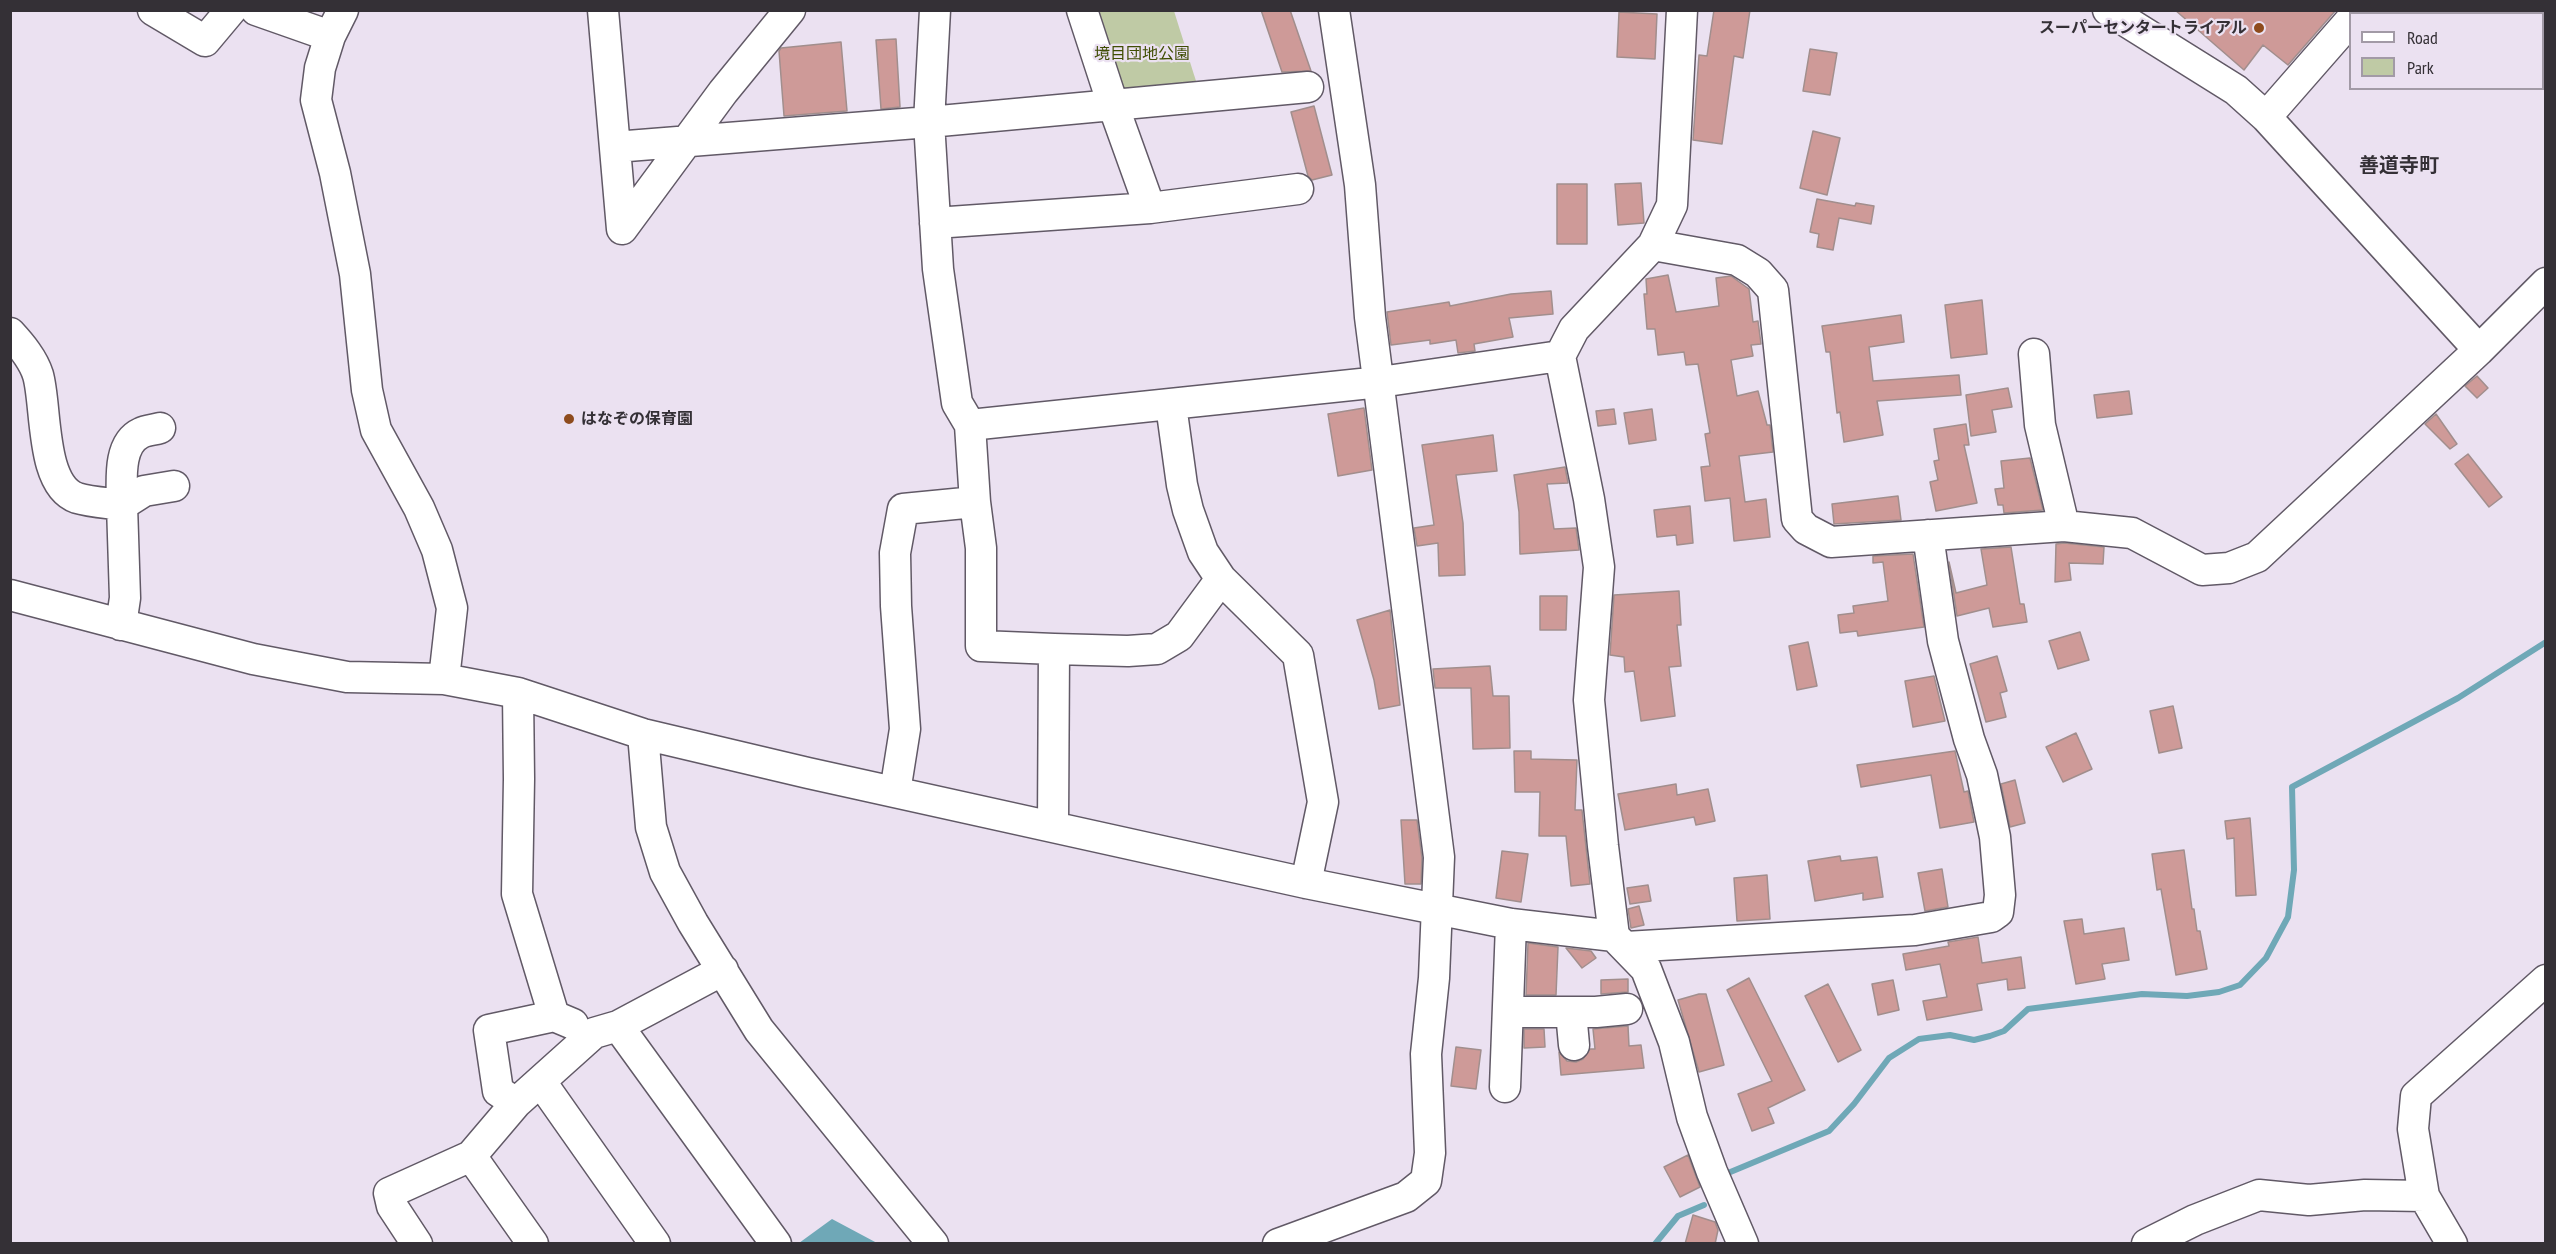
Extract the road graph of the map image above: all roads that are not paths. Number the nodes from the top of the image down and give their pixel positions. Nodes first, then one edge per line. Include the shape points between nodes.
1 (153, 10) edge
2 (231, 10) edge
3 (256, 10) edge
4 (603, 10) edge
5 (935, 10) edge
6 (1083, 10) edge
7 (1334, 10) edge
8 (1682, 10) edge
9 (2108, 10) edge
10 (782, 14) edge
11 (2349, 22) edge
12 (336, 23) edge
13 (1308, 87) dead end
14 (1113, 105) junction
15 (2266, 117) junction
16 (929, 122) junction
17 (686, 141) junction
18 (615, 147) junction
19 (1298, 189) dead end
20 (1150, 208) junction
21 (935, 223) junction
22 (1653, 245) junction
23 (2546, 283) edge
24 (10, 333) edge
25 (2479, 350) junction
26 (2034, 354) dead end
27 (1560, 357) junction
28 (1380, 382) junction
29 (1171, 405) junction
30 (970, 425) junction
31 (160, 428) dead end
32 (174, 486) dead end
33 (975, 502) junction
34 (122, 505) junction
35 (2064, 526) junction
36 (1928, 535) junction
37 (1221, 579) junction
38 (10, 595) edge
39 (122, 625) junction
40 (1054, 649) junction
41 (444, 679) junction
42 (518, 693) junction
43 (643, 734) junction
44 (896, 792) junction
45 (1053, 826) junction
46 (1306, 883) junction
47 (1437, 909) junction
48 (1511, 924) junction
49 (1620, 942) junction
50 (723, 970) junction
51 (2546, 980) edge
52 (1627, 1009) dead end
53 (1508, 1012) junction
54 (1571, 1012) junction
55 (554, 1017) junction
56 (606, 1030) junction
57 (1574, 1045) dead end
58 (541, 1082) junction
59 (1505, 1086) dead end
60 (516, 1103) junction
61 (471, 1156) junction
62 (2424, 1196) junction
63 (917, 1238) edge
64 (417, 1244) edge
65 (533, 1244) edge
66 (655, 1244) edge
67 (776, 1244) edge
68 (1278, 1244) edge
69 (1743, 1244) edge
70 (2147, 1244) edge
71 (2452, 1244) edge

1 - 2 street via 205,41
3 - 12 street
4 - 18 street
5 - 16 street
6 - 14 street
7 - 28 street via 1360,185 1370,317
8 - 22 street via 1672,205
9 - 15 street via 2236,90
10 - 17 street
11 - 15 street
12 - 41 street via 320,68 316,100 355,274 367,390 376,430 419,508 452,608
13 - 14 street
14 - 16 street
14 - 20 street
15 - 25 street
16 - 17 street
16 - 21 street
17 - 18 street
17 - 18 street via 622,229
19 - 20 street
20 - 21 street
21 - 30 street via 957,403
22 - 27 street via 1574,329
22 - 36 street via 1737,260 1758,273 1773,290 1797,519 1806,529 1831,542
23 - 25 street
24 - 34 street via 26,351 38,375 53,472 75,497
25 - 35 street via 2257,557 2229,568 2202,570 2133,532
26 - 35 street via 2040,425
27 - 28 street
27 - 49 street via 1599,567 1589,700 1602,846
28 - 29 street
28 - 47 street via 1439,857
29 - 30 street
29 - 37 street via 1188,510 1203,552
30 - 33 street
31 - 34 street via 140,433 129,442 124,457
32 - 34 street via 144,491
33 - 40 street via 981,548 981,645
33 - 44 street via 903,509 895,553 904,729
34 - 39 street
35 - 36 street
36 - 49 street via 1943,641 1982,776 1995,837 1998,912 1991,917 1914,930
37 - 40 street via 1179,636 1157,649
37 - 46 street via 1298,655 1323,802
38 - 39 street
39 - 41 street via 253,659 347,677
40 - 45 street
41 - 42 street
42 - 43 street
42 - 55 street via 517,894
43 - 44 street
43 - 50 street via 651,827 665,872
44 - 45 street
45 - 46 street
46 - 47 street
47 - 48 street
47 - 68 street via 1426,1054 1430,1153 1426,1181 1406,1197
48 - 49 street
48 - 53 street
49 - 69 street via 1646,969 1674,1042 1692,1117
50 - 56 street
50 - 63 street via 759,1030
51 - 62 street via 2416,1096 2413,1129
52 - 54 street
53 - 54 street
53 - 59 street
54 - 57 street
55 - 56 street
55 - 60 street via 489,1030 498,1091
56 - 58 street
56 - 67 street
58 - 60 street
58 - 66 street
60 - 61 street
61 - 64 street via 389,1193 392,1206
61 - 65 street
62 - 70 street via 2365,1194 2309,1200 2259,1195
62 - 71 street

